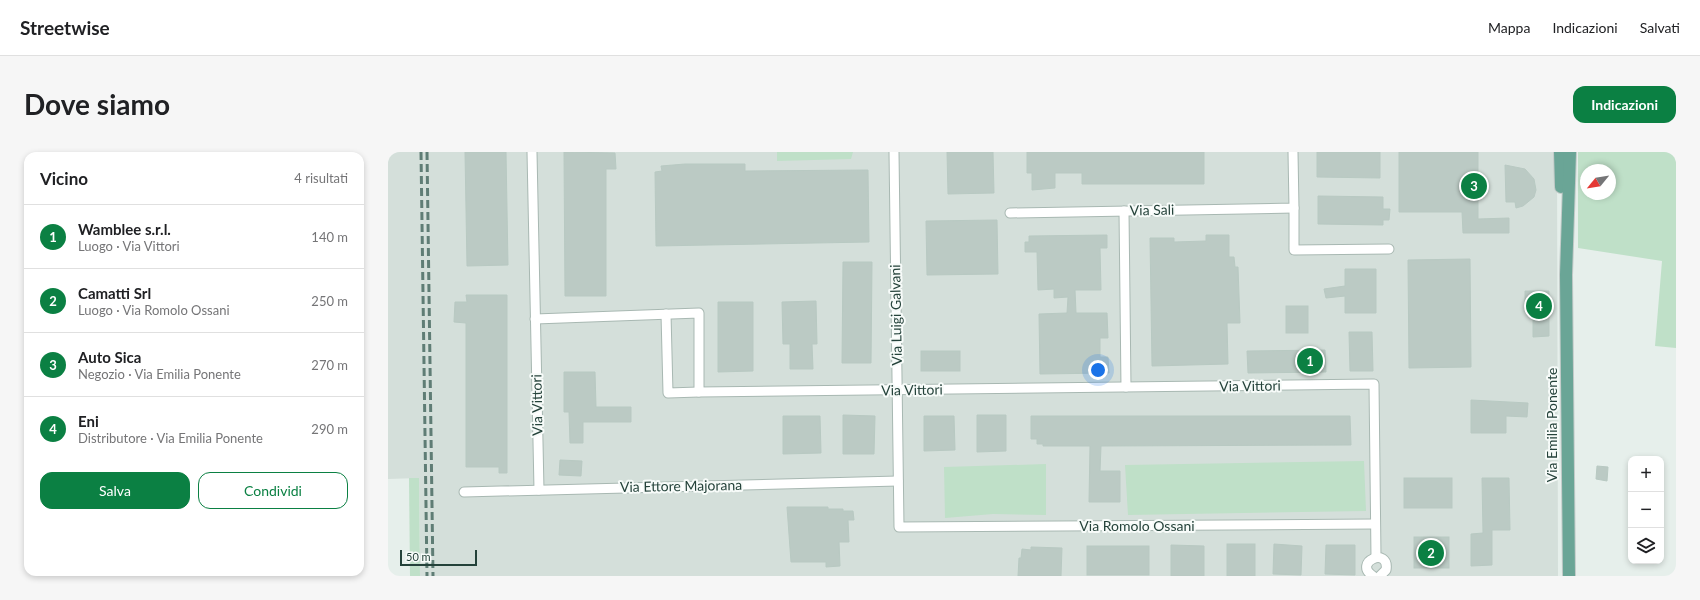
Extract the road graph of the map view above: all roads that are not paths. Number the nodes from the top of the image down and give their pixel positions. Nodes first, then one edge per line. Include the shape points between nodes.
1 (532, 152) edge
2 (894, 152) edge
3 (1293, 152) edge
4 (1560, 152) edge
5 (1570, 152) edge
6 (1294, 208) junction
7 (1124, 211) junction
8 (1010, 213) dead end
9 (1389, 249) dead end
10 (1566, 275) junction
11 (666, 314) junction
12 (535, 319) junction
13 (1126, 387) junction
14 (897, 391) junction
15 (699, 392) junction
16 (898, 481) junction
17 (539, 490) junction
18 (464, 492) dead end
19 (1375, 524) junction
20 (899, 527) joint
21 (1376, 557) junction
22 (1373, 576) edge
23 (1380, 576) edge
24 (1569, 576) edge

1 - 12 street, Via Vittori
2 - 14 street, Via Luigi Galvani
3 - 6 street
4 - 10 main road, Via Emilia Ponente
5 - 10 main road, Via Emilia Ponente
6 - 7 street, Via Sali
6 - 9 street via 1294,250
7 - 8 street, Via Sali
7 - 13 street
10 - 24 main road, Via Emilia Ponente
11 - 12 street
11 - 15 street, Via Vittori via 668,393
11 - 15 street via 699,313
12 - 17 street, Via Vittori
13 - 14 street, Via Vittori
13 - 19 street, Via Vittori via 1374,384
14 - 15 street, Via Vittori
14 - 16 street, Via Luigi Galvani
16 - 17 street, Via Ettore Majorana
16 - 20 street, Via Luigi Galvani
17 - 18 street, Via Ettore Majorana
19 - 20 street, Via Romolo Ossani
19 - 21 street
21 - 22 street via 1367,565 1368,572
21 - 23 street via 1386,564 1386,570

